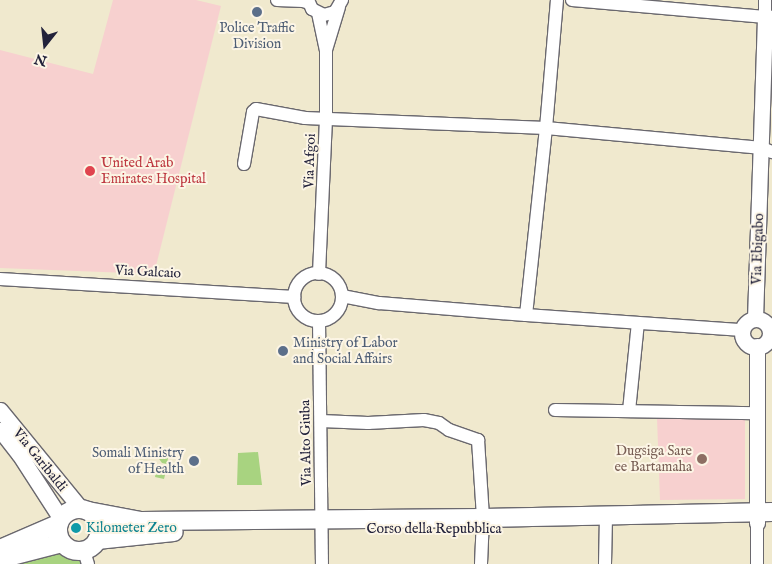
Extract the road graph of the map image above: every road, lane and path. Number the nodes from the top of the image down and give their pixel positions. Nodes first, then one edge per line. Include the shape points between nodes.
1 (277, 0) edge
2 (557, 0) edge
3 (572, 0) edge
4 (765, 0) edge
5 (308, 2) edge
6 (341, 4) edge
7 (318, 13) junction
8 (768, 18) edge
9 (326, 50) junction
10 (326, 119) junction
11 (546, 128) junction
12 (767, 150) edge
13 (244, 164) dead end
14 (319, 274) junction
15 (0, 279) edge
16 (342, 296) junction
17 (294, 298) junction
18 (526, 315) junction
19 (755, 319) junction
20 (319, 321) junction
21 (638, 323) junction
22 (742, 330) junction
23 (771, 332) edge
24 (757, 346) junction
25 (0, 410) edge
26 (555, 410) dead end
27 (629, 411) junction
28 (757, 413) junction
29 (321, 420) junction
30 (0, 430) edge
31 (84, 510) junction
32 (764, 518) edge
33 (60, 521) junction
34 (606, 522) junction
35 (322, 524) junction
36 (483, 524) junction
37 (62, 543) junction
38 (0, 549) edge
39 (90, 551) edge
40 (0, 559) edge
41 (322, 564) edge
42 (482, 564) edge
43 (605, 564) edge
44 (757, 564) edge

1 - 5 street
2 - 11 street
3 - 8 street
4 - 8 street, Via Ebigabo
5 - 7 street
6 - 7 street via 330,14
6 - 9 street
7 - 9 street
8 - 12 main road, Via Ebigabo
9 - 10 street, Via Afgoi
10 - 11 street
10 - 13 street via 256,109
10 - 14 street, Via Afgoi
11 - 12 street
11 - 18 street
12 - 19 main road, Via Ebigabo
14 - 16 street via 332,279
14 - 17 street via 304,278 295,289
15 - 17 street, Via Galcaio
16 - 18 street via 379,303
16 - 20 street via 335,313
17 - 20 street via 303,316
18 - 21 street
19 - 22 main road via 747,322
19 - 23 main road via 764,321
20 - 29 street, Via Alto Giuba
21 - 22 street
21 - 27 street
22 - 24 main road via 746,342
23 - 24 main road via 768,340
24 - 28 main road
25 - 31 main road, Via Garibaldi
26 - 27 street
27 - 28 street
28 - 32 main road
29 - 35 street, Via Alto Giuba
29 - 36 street via 368,423 424,420 478,440
30 - 33 main road, Via Garibaldi via 19,454
31 - 33 highway via 69,511
31 - 35 highway via 140,521
31 - 39 highway via 97,520 99,534
32 - 34 highway
32 - 44 street
33 - 37 highway
33 - 38 highway
34 - 36 highway
34 - 43 street
35 - 36 highway
35 - 39 highway via 153,533
35 - 41 street, Via Alto Giuba
36 - 42 street
37 - 39 highway via 72,550
37 - 40 highway

